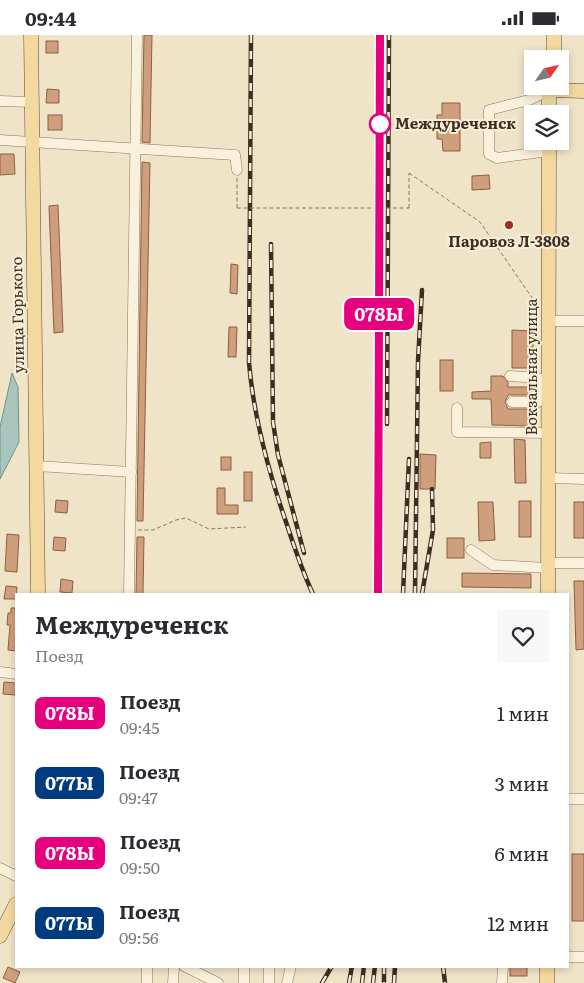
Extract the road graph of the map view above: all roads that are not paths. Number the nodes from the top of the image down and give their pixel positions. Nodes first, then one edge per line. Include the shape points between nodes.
1 (31, 35) edge
2 (137, 35) edge
3 (554, 35) edge
4 (554, 50) edge
5 (569, 90) edge
6 (584, 91) edge
7 (537, 95) edge
8 (0, 101) edge
9 (31, 102) junction
10 (0, 140) edge
11 (33, 143) junction
12 (135, 149) junction
13 (532, 150) edge
14 (549, 150) edge
15 (237, 170) road end
16 (548, 321) junction
17 (584, 321) edge
18 (510, 376) dead end
19 (543, 397) junction
20 (512, 402) dead end
21 (457, 408) dead end
22 (548, 433) junction
23 (37, 466) junction
24 (131, 472) junction
25 (548, 478) junction
26 (584, 479) edge
27 (472, 551) dead end
28 (584, 563) edge
29 (548, 566) junction
30 (38, 593) edge
31 (129, 593) edge
32 (548, 593) edge
33 (0, 672) edge
34 (15, 674) edge
35 (569, 799) edge
36 (584, 799) edge
37 (0, 868) edge
38 (15, 876) edge
39 (15, 906) edge
40 (0, 936) edge
41 (569, 957) edge
42 (584, 957) edge
43 (147, 968) edge
44 (174, 968) edge
45 (187, 968) edge
46 (244, 968) edge
47 (269, 968) edge
48 (291, 968) edge
49 (503, 968) edge
50 (547, 968) edge
51 (202, 979) edge
52 (146, 983) edge
53 (174, 983) edge
54 (218, 983) edge
55 (244, 983) edge
56 (269, 983) edge
57 (287, 983) edge
58 (502, 983) edge
59 (547, 983) edge

1 - 9 main road, улица Горького
2 - 12 street
3 - 4 main road
5 - 6 main road
7 - 13 street via 489,110 489,154 497,158
8 - 9 street
9 - 11 main road, улица Горького
10 - 11 street
11 - 12 street
11 - 23 main road, улица Горького
12 - 15 street via 235,155
12 - 24 street
14 - 16 main road, Вокзальная улица
16 - 17 street
16 - 19 main road, Вокзальная улица
18 - 19 street via 538,378
19 - 20 street via 538,402
19 - 22 main road, Вокзальная улица
21 - 22 street via 456,432
22 - 25 main road, Вокзальная улица
23 - 24 street
23 - 30 main road, улица Горького
24 - 31 street
25 - 26 street
25 - 29 main road, Вокзальная улица
27 - 29 street via 493,565
28 - 29 street
29 - 32 main road, Вокзальная улица
33 - 34 street
35 - 36 street
37 - 38 street
39 - 40 main road
41 - 42 street
43 - 52 street
44 - 53 street
45 - 51 street
46 - 55 street
47 - 56 street
48 - 57 street
49 - 58 street
50 - 59 main road
51 - 54 street

